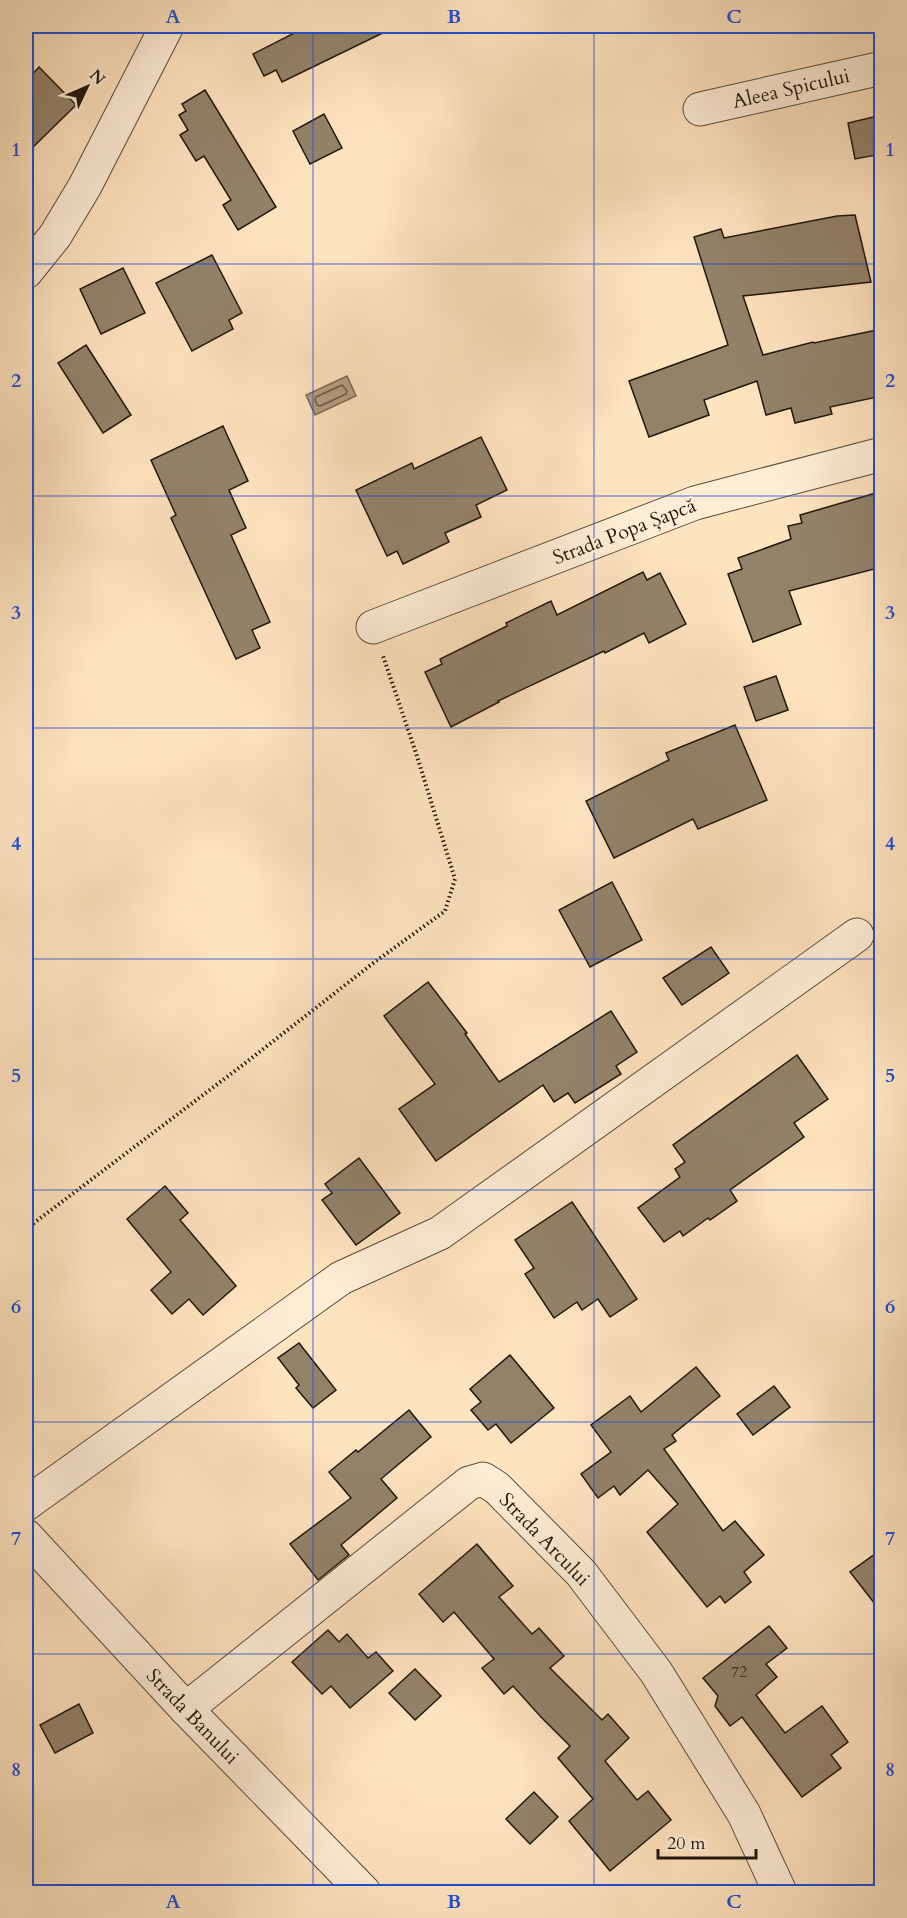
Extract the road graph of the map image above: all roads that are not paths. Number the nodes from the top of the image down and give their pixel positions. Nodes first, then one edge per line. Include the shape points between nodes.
1 (167, 26) edge
2 (882, 68) edge
3 (700, 109) dead end
4 (26, 272) edge
5 (882, 454) edge
6 (373, 627) road end
7 (857, 935) dead end
8 (26, 1504) edge
9 (26, 1536) edge
10 (186, 1709) junction
11 (364, 1893) edge
12 (780, 1893) edge

1 - 4 street via 85,186 55,236
2 - 3 street, Aleea Spicului
5 - 6 street, Strada Popa Șapcă via 695,503
7 - 8 street via 440,1233 341,1278
9 - 10 street, Strada Banului
10 - 11 street, Strada Banului
10 - 12 street, Strada Arcului via 468,1483 483,1479 497,1488 581,1573 656,1672 744,1814

